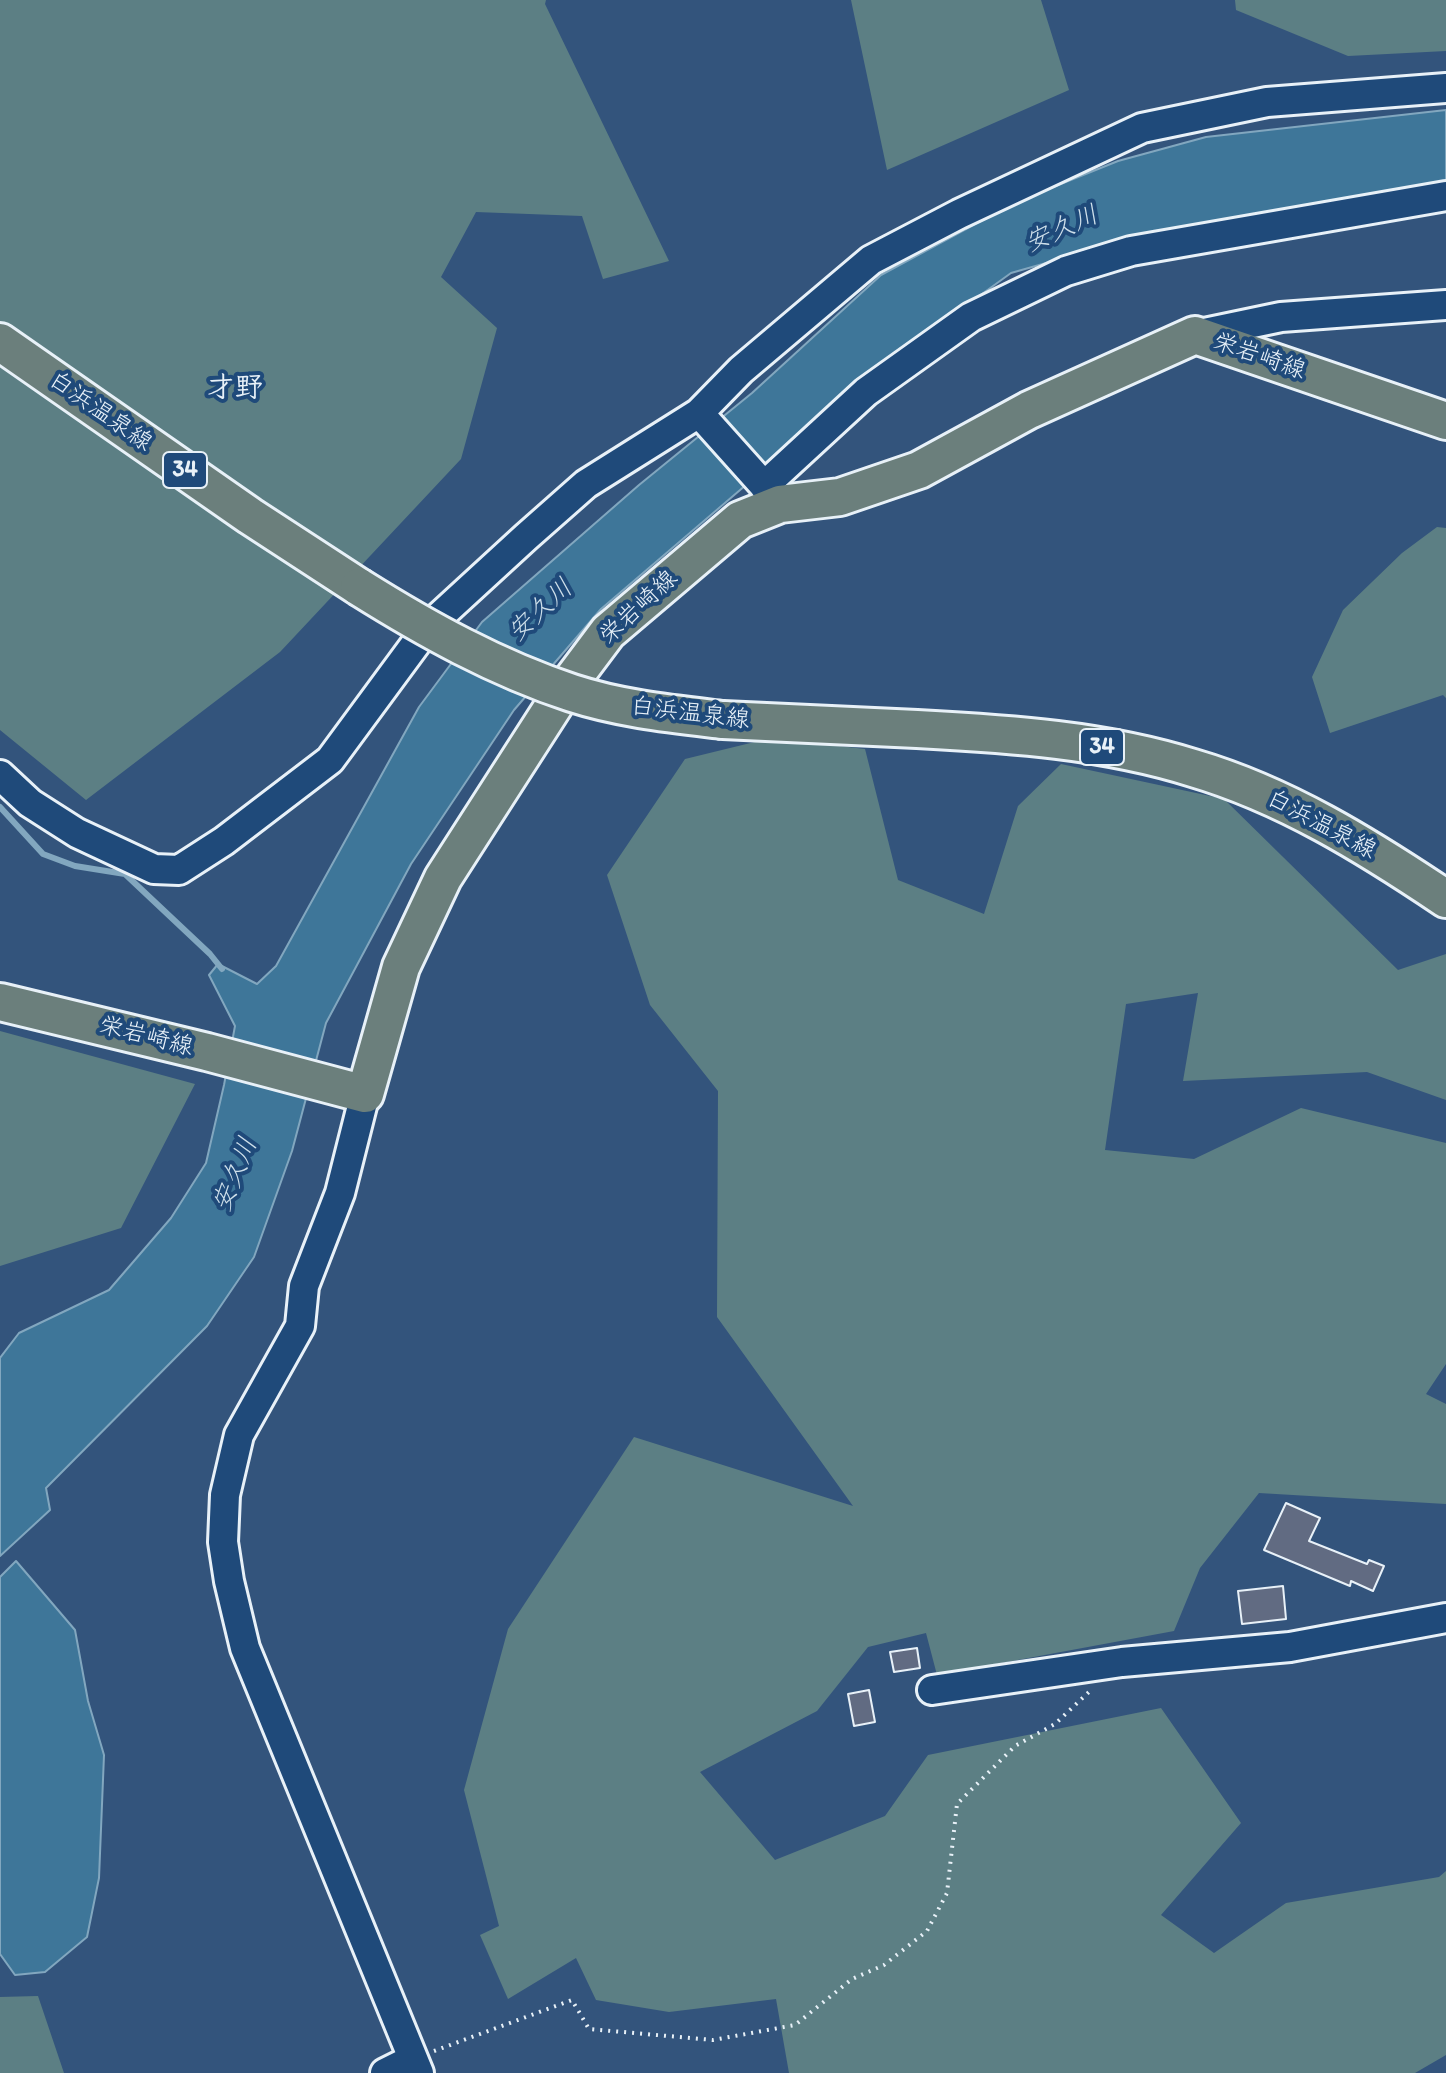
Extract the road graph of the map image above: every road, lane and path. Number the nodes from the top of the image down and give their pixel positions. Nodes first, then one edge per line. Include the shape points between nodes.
1 (1446, 88) edge
2 (1446, 196) edge
3 (1446, 305) edge
4 (0, 334) edge
5 (1195, 335) junction
6 (0, 342) edge
7 (0, 371) edge
8 (703, 417) junction
9 (1446, 421) edge
10 (119, 425) junction
11 (772, 495) junction
12 (250, 516) junction
13 (0, 775) edge
14 (1446, 899) edge
15 (0, 1002) edge
16 (365, 1094) junction
17 (1446, 1618) edge
18 (1122, 1662) junction
19 (932, 1690) dead end
20 (416, 2066) edge
21 (385, 2073) edge

1 - 8 street via 1267,102 1142,128 871,260 741,370
2 - 11 street via 1131,251 1066,271 971,317 866,392
3 - 5 street via 1281,317
4 - 10 main road
5 - 9 main road, 栄岩崎線
5 - 11 main road, 栄岩崎線 via 1029,410 919,470 840,497
6 - 10 main road, 白浜温泉線 / 34
7 - 12 main road
8 - 11 street
8 - 13 street via 586,484 428,627 330,760 179,870 154,869 77,833 30,803
10 - 12 main road, 白浜温泉線 / 34
11 - 16 main road, 栄岩崎線 via 608,632 560,696 443,878 401,967
12 - 14 main road, 白浜温泉線 / 34, bridge via 444,637 574,694 723,720 1029,736 1143,754 1195,768 1299,810
15 - 16 main road, 栄岩崎線
16 - 20 street via 340,1193 304,1286 300,1326 239,1435 225,1495 223,1542 245,1648
17 - 18 street via 1290,1647
18 - 19 street
18 - 20 path via 1055,1724 1015,1746 957,1804 947,1893 927,1931 884,1965 852,1979 795,2025 713,2040 589,2029 572,2000
20 - 21 street

